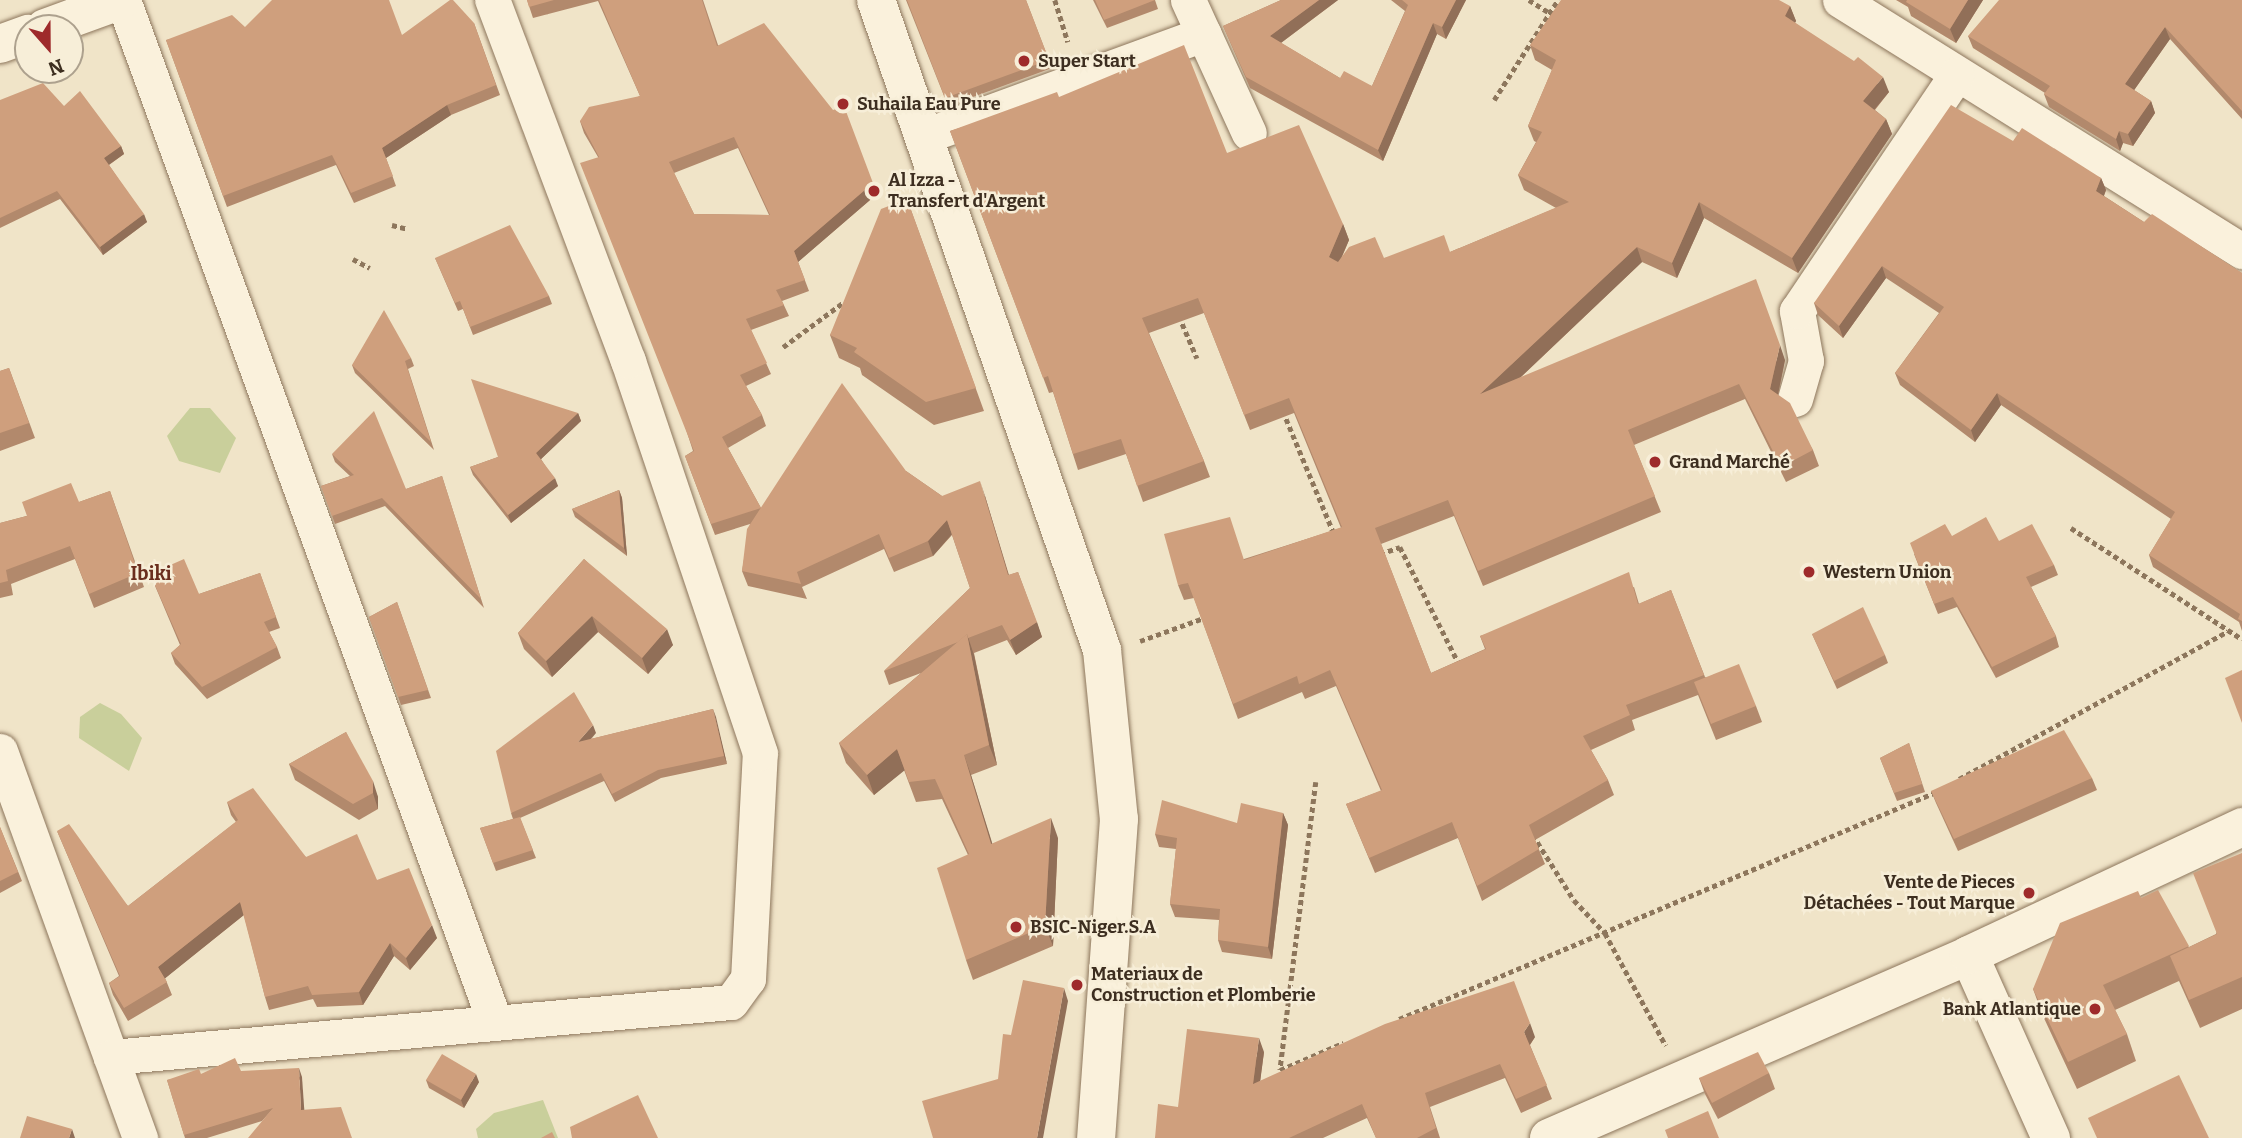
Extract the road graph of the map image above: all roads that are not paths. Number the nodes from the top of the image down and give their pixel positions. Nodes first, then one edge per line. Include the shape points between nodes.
1 (123, 0) edge
2 (492, 0) edge
3 (876, 0) edge
4 (1188, 0) edge
5 (1840, 0) edge
6 (84, 14) edge
7 (1203, 34) junction
8 (1956, 75) junction
9 (1249, 133) dead end
10 (922, 137) junction
11 (2242, 251) edge
12 (1795, 399) dead end
13 (0, 751) edge
14 (2242, 827) edge
15 (1969, 955) junction
16 (494, 1020) junction
17 (111, 1057) junction
18 (140, 1138) edge
19 (1096, 1138) edge
20 (1549, 1138) edge
21 (2051, 1138) edge

1 - 6 street
1 - 16 street
2 - 16 street via 628,361 760,752 748,979 731,1002
3 - 10 street
4 - 7 street
5 - 8 street
7 - 9 street
7 - 10 street
8 - 11 street
8 - 12 street via 1797,311 1806,361
10 - 19 street via 1102,650 1119,819
13 - 17 street
14 - 15 street
15 - 20 street
15 - 21 street
16 - 17 street
17 - 18 street

